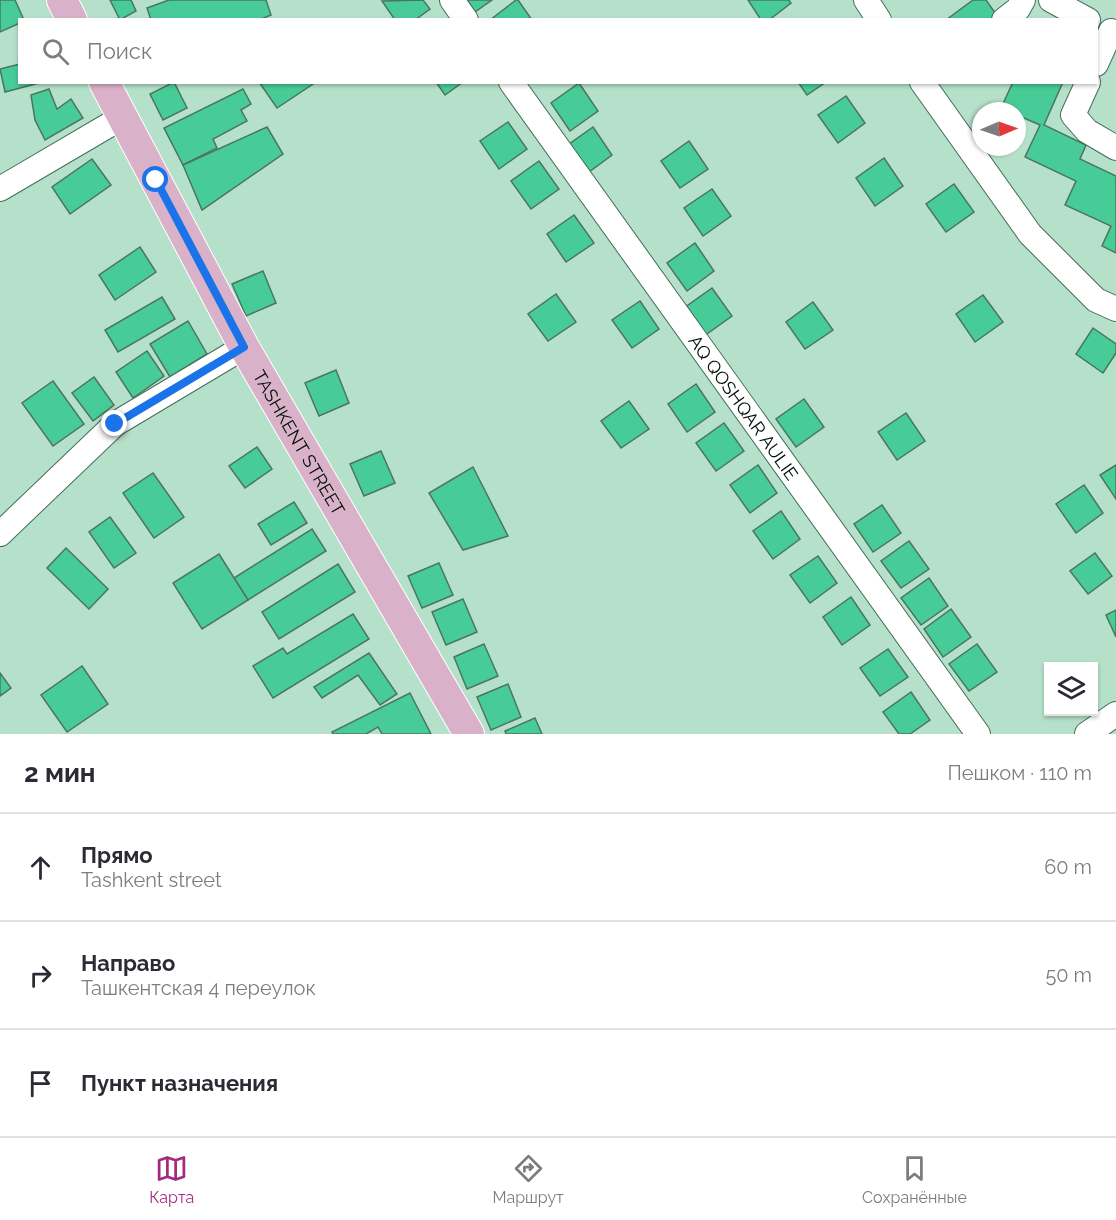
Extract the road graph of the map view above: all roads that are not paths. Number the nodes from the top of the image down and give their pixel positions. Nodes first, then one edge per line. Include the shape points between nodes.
1 (62, 0) edge
2 (452, 0) edge
3 (866, 0) edge
4 (1023, 0) edge
5 (1055, 1) edge
6 (71, 18) edge
7 (465, 18) edge
8 (878, 18) edge
9 (1007, 18) edge
10 (1085, 18) edge
11 (1108, 30) edge
12 (1098, 58) edge
13 (105, 84) edge
14 (512, 84) edge
15 (923, 84) edge
16 (1087, 84) edge
17 (122, 118) junction
18 (1116, 148) edge
19 (0, 189) edge
20 (1116, 309) edge
21 (244, 347) junction
22 (0, 534) edge
23 (1116, 714) edge
24 (469, 734) edge
25 (978, 734) edge
26 (1087, 734) edge

1 - 6 main road
2 - 7 street
3 - 8 street
4 - 9 street
5 - 10 street
11 - 12 street
13 - 17 main road, TASHKENT STREET
14 - 25 street, AQ QOSHQAR AULIE
15 - 20 street via 1030,234 1096,300
16 - 18 street via 1073,115 1086,131
17 - 19 street
17 - 21 main road, TASHKENT STREET
21 - 22 street via 115,424
21 - 24 main road, TASHKENT STREET
23 - 26 street

